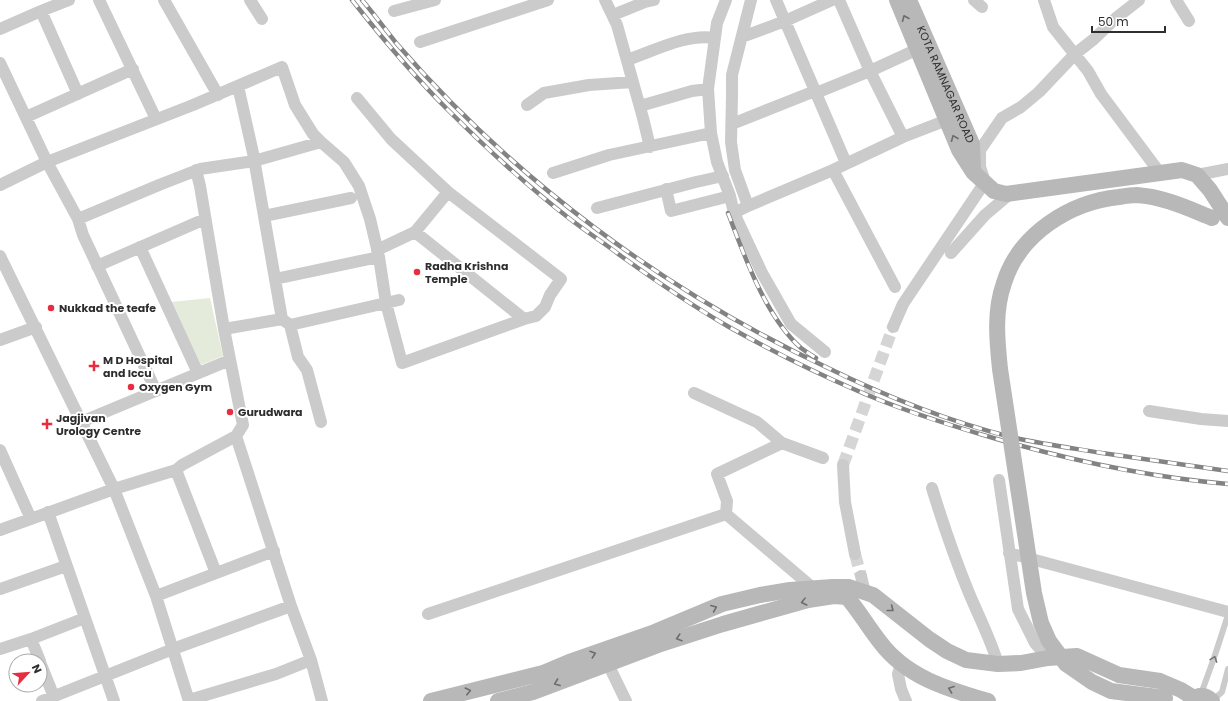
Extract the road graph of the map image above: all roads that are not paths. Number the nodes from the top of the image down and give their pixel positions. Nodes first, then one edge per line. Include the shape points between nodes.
1 (69, 0) edge
2 (99, 0) edge
3 (164, 0) edge
4 (250, 0) edge
5 (435, 0) edge
6 (548, 0) edge
7 (605, 0) edge
8 (654, 0) edge
9 (726, 0) edge
10 (751, 0) edge
11 (776, 0) edge
12 (832, 0) edge
13 (839, 0) edge
14 (897, 0) edge
15 (909, 0) edge
16 (1044, 0) edge
17 (1139, 0) edge
18 (1176, 0) edge
19 (1123, 5) edge
20 (41, 11) junction
21 (394, 11) dead end
22 (613, 15) junction
23 (262, 20) dead end
24 (785, 21) junction
25 (1189, 21) dead end
26 (0, 29) edge
27 (742, 37) junction
28 (716, 38) junction
29 (420, 42) dead end
30 (918, 49) junction
31 (1075, 54) junction
32 (627, 60) junction
33 (0, 63) edge
34 (133, 70) junction
35 (870, 71) junction
36 (634, 82) junction
37 (238, 86) junction
38 (708, 89) junction
39 (815, 91) junction
40 (78, 94) junction
41 (218, 95) junction
42 (357, 98) dead end
43 (527, 105) dead end
44 (640, 106) junction
45 (26, 117) junction
46 (156, 119) junction
47 (947, 120) junction
48 (732, 124) junction
49 (711, 133) junction
50 (903, 137) junction
51 (321, 142) junction
52 (650, 147) junction
53 (254, 161) junction
54 (47, 162) junction
55 (846, 163) junction
56 (1228, 169) edge
57 (196, 170) junction
58 (833, 170) junction
59 (552, 173) dead end
60 (1160, 173) junction
61 (1197, 175) junction
62 (723, 176) junction
63 (979, 177) junction
64 (0, 185) edge
65 (666, 189) junction
66 (448, 192) junction
67 (1011, 193) junction
68 (730, 196) junction
69 (975, 196) junction
70 (351, 198) dead end
71 (748, 206) junction
72 (597, 208) dead end
73 (734, 213) junction
74 (985, 215) junction
75 (264, 216) junction
76 (1228, 218) edge
77 (205, 219) junction
78 (78, 220) junction
79 (1228, 226) edge
80 (415, 232) junction
81 (140, 247) junction
82 (378, 253) junction
83 (951, 253) dead end
84 (0, 256) edge
85 (98, 266) junction
86 (275, 278) junction
87 (894, 287) dead end
88 (399, 300) dead end
89 (386, 303) junction
90 (524, 318) junction
91 (286, 322) junction
92 (36, 327) junction
93 (893, 327) tunnel mouth
94 (224, 329) junction
95 (0, 340) edge
96 (825, 352) dead end
97 (230, 360) junction
98 (198, 373) junction
99 (156, 391) junction
100 (694, 393) dead end
101 (1149, 411) dead end
102 (1228, 421) edge
103 (81, 422) junction
104 (321, 422) dead end
105 (236, 436) junction
106 (782, 443) junction
107 (2, 457) edge
108 (823, 458) dead end
109 (842, 465) tunnel mouth
110 (176, 470) junction
111 (999, 480) dead end
112 (932, 488) dead end
113 (114, 489) junction
114 (48, 512) junction
115 (726, 514) junction
116 (31, 519) junction
117 (0, 530) edge
118 (274, 551) junction
119 (1009, 553) junction
120 (855, 554) tunnel mouth
121 (66, 566) junction
122 (216, 573) junction
123 (861, 576) tunnel mouth
124 (813, 588) junction
125 (0, 589) edge
126 (848, 592) junction
127 (865, 592) junction
128 (156, 596) junction
129 (291, 606) junction
130 (1228, 613) edge
131 (428, 614) dead end
132 (85, 618) junction
133 (31, 639) junction
134 (173, 648) junction
135 (0, 649) edge
136 (36, 653) edge
137 (1048, 658) junction
138 (311, 660) junction
139 (608, 664) junction
140 (901, 664) junction
141 (998, 664) junction
142 (1228, 669) edge
143 (105, 676) junction
144 (48, 682) edge
145 (54, 697) junction
146 (1197, 699) edge
147 (42, 701) edge
148 (114, 701) edge
149 (189, 701) edge
150 (322, 701) edge
151 (431, 701) edge
152 (498, 701) edge
153 (626, 701) edge
154 (906, 701) edge
155 (988, 701) edge

1 - 20 street
2 - 34 street
3 - 41 street
4 - 23 street
5 - 21 street
6 - 29 street
7 - 22 street
8 - 22 street
9 - 28 street
10 - 27 street
11 - 24 street
12 - 24 street
13 - 35 street
30 -> 14 street
15 - 63 street, KOTA RAMNAGAR ROAD via 972,144
16 - 31 street via 1053,27
17 - 19 street
18 - 25 street
19 - 31 street
20 - 26 street
20 - 40 street
22 - 32 street
24 - 27 street
24 - 39 street
27 - 48 street via 732,75
28 - 32 street via 706,36 683,40
28 - 38 street
30 - 35 street
30 - 47 street
31 - 60 street via 1088,70 1101,94
31 - 63 street via 1039,92 1002,118 980,150
32 - 36 street
33 - 45 street
34 - 40 street
34 - 46 street
35 - 39 street via 821,91
35 - 50 street
36 - 43 street via 589,85 544,93
36 - 44 street
37 - 41 street
37 - 51 street via 282,67 295,105
37 - 53 street
38 - 44 street
38 - 49 street
39 - 48 street
39 - 55 street
40 - 45 street
41 - 46 street
42 - 66 street via 391,139
44 - 52 street
45 - 54 street
46 - 54 street
47 - 50 street
63 -> 47 street via 960,150
48 - 71 street via 731,142 735,170
49 - 52 street
49 - 62 street via 717,162
50 - 55 street
51 - 53 street
51 - 82 street via 344,162 359,186
52 - 59 street via 609,155
53 - 57 street
53 - 75 street
54 - 64 street
54 - 78 street
55 - 58 street
56 - 61 street
57 - 77 street
57 - 78 street
58 - 71 street
58 - 87 street
60 - 61 street via 1182,170
60 - 67 street
61 - 76 street
62 - 65 street
62 - 68 street
63 - 67 street via 994,191
63 - 69 street
65 - 68 street via 671,210
65 - 72 street
66 - 80 street
66 - 90 street via 562,279 536,316
67 - 74 street
68 - 73 street
69 - 74 street
69 - 93 street via 903,304
70 - 75 street
71 - 73 street
73 - 96 street via 762,273 791,324
74 - 83 street
75 - 86 street
77 - 81 street
77 - 94 street
78 - 85 street
79 - 146 street, bridge via 1165,200 1136,195 1106,198 1081,205 1053,221 1027,243 1013,262 1004,282 998,308 997,342 1000,369 1034,593 1049,641 1066,664 1092,682 1111,691
80 - 82 street
80 - 90 street
81 - 85 street
81 - 98 street
82 - 86 street
82 - 89 street
84 - 92 street
85 - 99 street
86 - 91 street
88 - 89 street
89 - 90 street via 402,363
89 - 91 street
91 - 94 street
91 - 104 street via 298,357 307,370
92 - 95 street
92 - 103 street
94 - 97 street
97 - 98 street
97 - 105 street via 243,425
98 - 99 street
99 - 103 street
100 - 106 street via 757,422
101 - 102 street
103 - 113 street
105 - 110 street
105 - 118 street
106 - 108 street
106 - 115 street via 718,474 727,501
107 - 116 street
109 - 120 street via 845,502
110 - 113 street
110 - 122 street
111 - 119 street
112 - 141 street
113 - 114 street
113 - 128 street
114 - 116 street
114 - 121 street
115 - 124 street
115 - 131 street
116 - 117 street
118 - 122 street
118 - 129 street
119 - 130 street
119 - 137 street via 1018,609 1035,643
121 - 125 street
121 - 132 street
122 - 128 street
123 - 127 street
124 - 126 street
151 -> 124 street via 543,673 655,632 722,604 760,595
126 - 127 street
126 -> 139 street via 808,600 723,624
126 - 140 street via 880,642
127 -> 141 street via 873,595 947,651 966,660
128 - 134 street
129 - 134 street
129 - 138 street
146 -> 130 lane via 1214,658
132 - 133 street
132 - 143 street
133 - 135 street
133 - 136 street
134 - 143 street
134 - 149 street
137 - 141 street
137 - 146 street via 1077,656 1119,676 1160,682
138 - 149 street via 276,674
138 - 150 street
139 -> 152 street via 533,692
139 - 153 street
140 - 154 street via 898,674
155 -> 140 street via 924,679
142 - 146 lane via 1222,692
143 - 145 street
143 - 148 street
144 - 145 street
145 - 147 street

